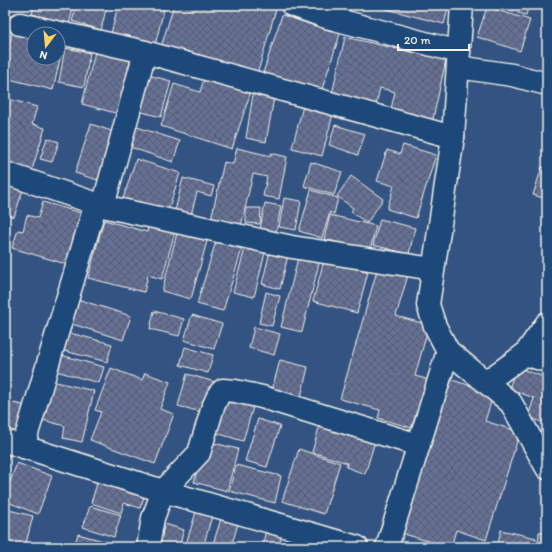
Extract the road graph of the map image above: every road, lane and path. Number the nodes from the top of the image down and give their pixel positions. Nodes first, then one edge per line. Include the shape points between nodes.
1 (292, 5) edge
2 (462, 5) edge
3 (16, 16) edge
4 (145, 52) junction
5 (458, 59) junction
6 (547, 84) edge
7 (452, 137) junction
8 (5, 173) edge
9 (100, 205) junction
10 (433, 269) junction
11 (547, 323) edge
12 (448, 351) junction
13 (525, 354) junction
14 (547, 361) edge
15 (486, 382) junction
16 (14, 444) edge
17 (418, 445) junction
18 (547, 468) edge
19 (163, 491) junction
20 (148, 547) edge
21 (357, 547) edge
22 (386, 547) edge

1 - 5 street
2 - 5 street
3 - 4 street
4 - 7 street
4 - 9 street
5 - 6 street
5 - 7 street
7 - 10 street
8 - 9 street
9 - 10 street via 292,247
9 - 16 street
10 - 12 street via 428,305
11 - 13 street
12 - 15 street
12 - 17 street
13 - 14 street
13 - 15 street
15 - 18 street via 511,403
16 - 19 street
17 - 19 street via 262,397 223,390 213,407 199,453
17 - 22 street
19 - 20 street
19 - 21 street

